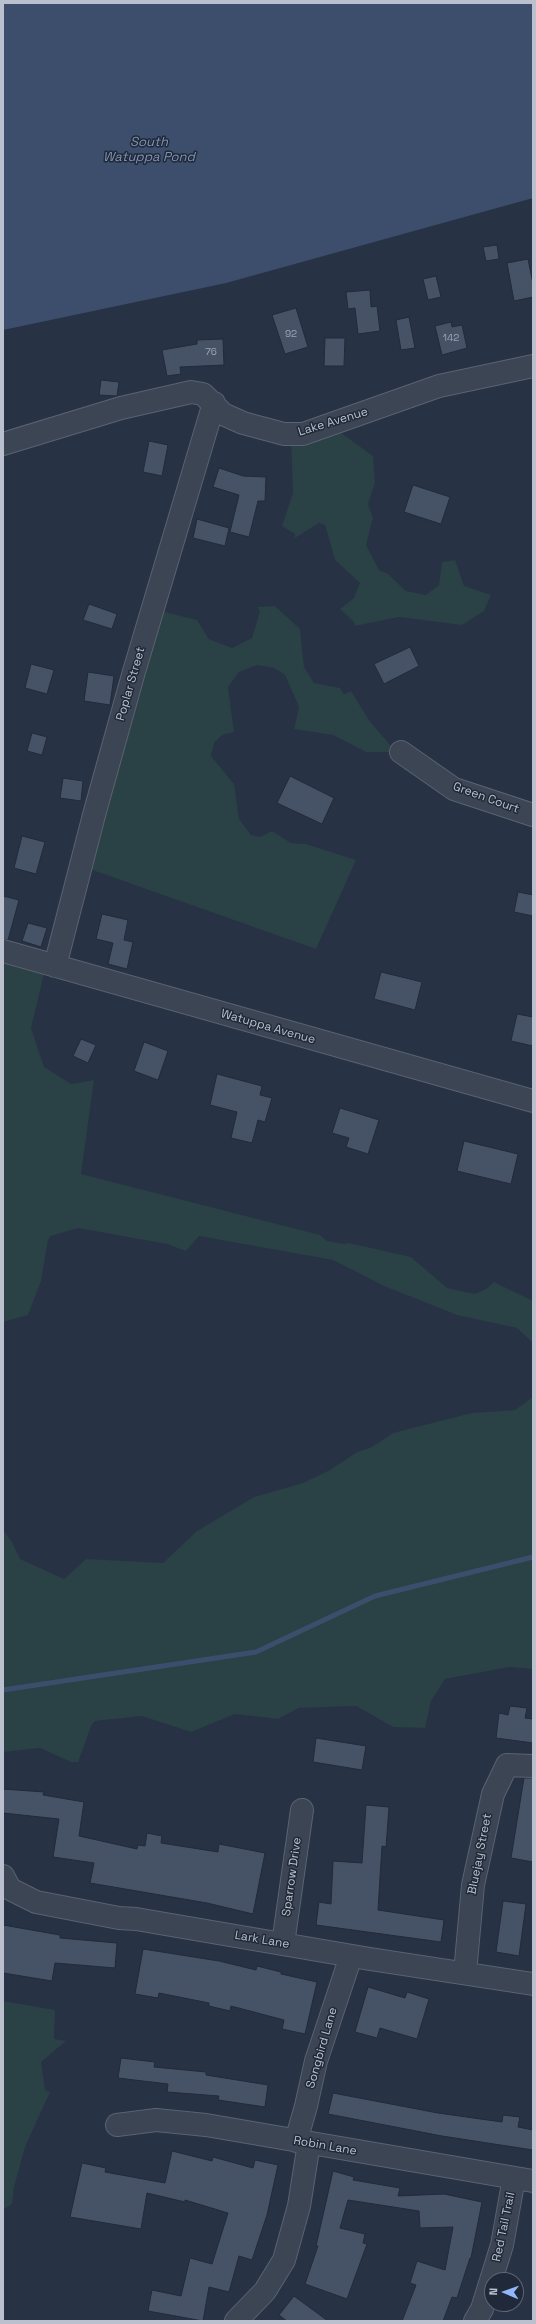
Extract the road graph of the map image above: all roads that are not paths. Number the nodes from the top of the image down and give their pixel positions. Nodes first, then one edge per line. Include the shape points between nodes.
1 (533, 366) edge
2 (214, 403) junction
3 (3, 444) edge
4 (401, 752) dead end
5 (533, 815) edge
6 (3, 951) edge
7 (55, 966) junction
8 (533, 1101) edge
9 (533, 1766) edge
10 (302, 1810) dead end
11 (3, 1876) edge
12 (283, 1944) junction
13 (351, 1956) junction
14 (465, 1973) junction
15 (533, 1984) edge
16 (117, 2125) dead end
17 (302, 2142) junction
18 (524, 2180) edge
19 (236, 2321) edge
20 (475, 2321) edge

1 - 2 street, Lake Avenue via 439,386 303,434 284,434 260,429 224,414
2 - 3 street, Lake Avenue via 199,393 172,395
2 - 7 street, Poplar Street via 127,697
4 - 5 street, Green Court via 454,789
6 - 7 street, Watuppa Avenue
7 - 8 street, Watuppa Avenue
9 - 14 street, Bluejay Street via 507,1765 493,1794 472,1885
10 - 12 street, Sparrow Drive
11 - 12 street, Lark Lane via 10,1889 36,1902
12 - 13 street, Lark Lane
13 - 14 street, Lark Lane
13 - 17 street, Songbird Lane via 316,2061 306,2106
14 - 15 street, Lark Lane
16 - 17 street, Robin Lane via 156,2120 206,2125
17 - 18 street, Robin Lane
17 - 19 street, Songbird Lane via 299,2206 284,2260 265,2290
18 - 20 street, Red Tail Trail via 482,2309

